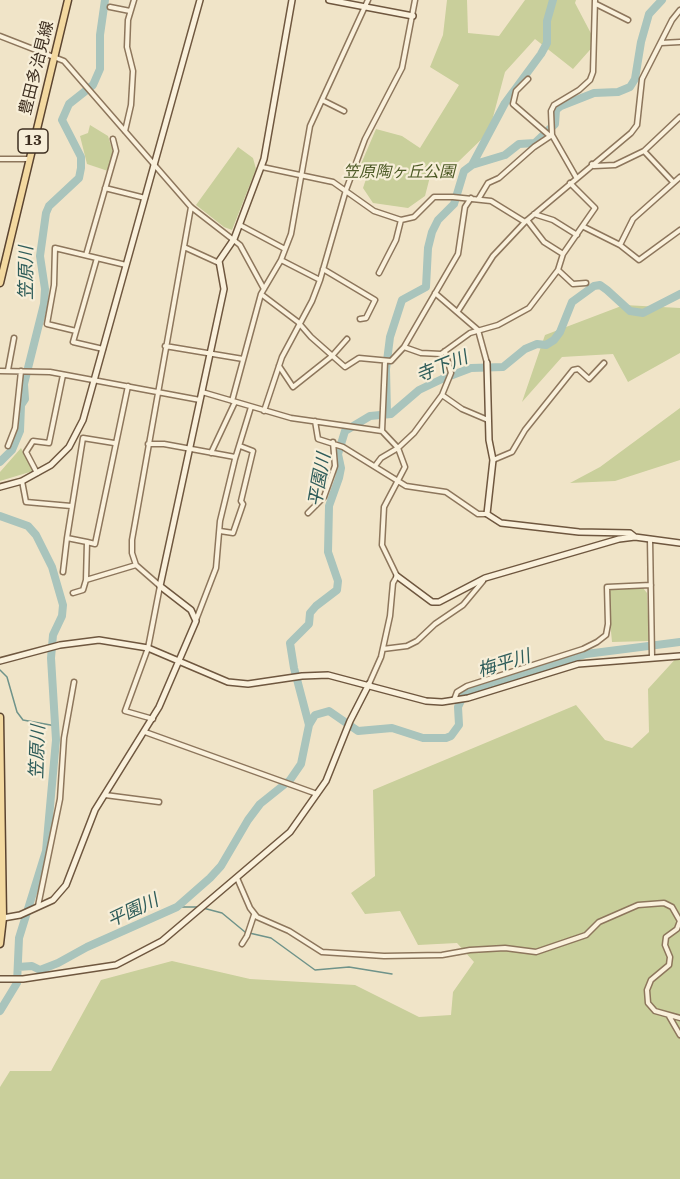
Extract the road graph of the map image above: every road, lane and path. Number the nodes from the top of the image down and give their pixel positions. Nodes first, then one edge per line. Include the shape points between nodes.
1 (68, 0) edge
2 (134, 0) edge
3 (200, 0) edge
4 (292, 0) edge
5 (329, 0) edge
6 (415, 0) edge
7 (595, 2) edge
8 (367, 3) edge
9 (110, 7) dead end
10 (680, 10) edge
11 (130, 11) junction
12 (412, 16) junction
13 (627, 20) dead end
14 (0, 36) edge
15 (680, 42) edge
16 (661, 43) junction
17 (55, 55) junction
18 (528, 79) dead end
19 (322, 100) junction
20 (344, 111) dead end
21 (680, 117) edge
22 (125, 131) junction
23 (549, 134) junction
24 (113, 139) dead end
25 (644, 151) junction
26 (0, 159) edge
27 (29, 159) junction
28 (592, 164) junction
29 (154, 165) junction
30 (262, 167) junction
31 (301, 176) junction
32 (576, 177) junction
33 (680, 177) edge
34 (673, 182) junction
35 (570, 183) junction
36 (105, 188) junction
37 (346, 190) junction
38 (146, 198) junction
39 (471, 198) junction
40 (479, 198) junction
41 (191, 207) junction
42 (534, 214) junction
43 (401, 220) junction
44 (526, 221) junction
45 (240, 225) junction
46 (584, 227) junction
47 (680, 230) edge
48 (577, 235) junction
49 (234, 239) junction
50 (620, 245) junction
51 (184, 247) junction
52 (285, 249) junction
53 (563, 254) junction
54 (86, 255) junction
55 (97, 258) junction
56 (281, 260) junction
57 (219, 263) junction
58 (127, 265) junction
59 (323, 270) junction
60 (558, 270) junction
61 (379, 273) dead end
62 (320, 280) junction
63 (0, 283) edge
64 (586, 283) dead end
65 (263, 292) junction
66 (435, 293) junction
67 (458, 311) junction
68 (360, 320) dead end
69 (300, 325) junction
70 (478, 330) junction
71 (76, 331) junction
72 (14, 338) dead end
73 (347, 339) dead end
74 (165, 346) junction
75 (404, 347) junction
76 (104, 349) junction
77 (445, 351) junction
78 (209, 356) junction
79 (332, 356) junction
80 (243, 359) junction
81 (385, 362) junction
82 (487, 363) joint
83 (604, 363) dead end
84 (278, 365) junction
85 (8, 370) junction
86 (0, 371) edge
87 (21, 371) junction
88 (63, 375) junction
89 (95, 380) junction
90 (128, 386) junction
91 (157, 391) junction
92 (202, 392) junction
93 (442, 395) junction
94 (200, 400) junction
95 (234, 402) junction
96 (251, 407) junction
97 (264, 411) junction
98 (488, 420) junction
99 (315, 421) junction
100 (382, 430) junction
101 (335, 442) junction
102 (114, 443) junction
103 (148, 444) junction
104 (8, 446) dead end
105 (240, 446) junction
106 (398, 448) junction
107 (190, 449) junction
108 (211, 453) junction
109 (235, 457) junction
110 (494, 460) junction
111 (375, 466) junction
112 (38, 474) junction
113 (397, 481) junction
114 (22, 482) junction
115 (0, 487) edge
116 (71, 506) junction
117 (308, 513) dead end
118 (487, 514) junction
119 (220, 531) junction
120 (635, 537) junction
121 (67, 538) junction
122 (650, 538) junction
123 (87, 542) junction
124 (680, 543) edge
125 (136, 565) junction
126 (63, 572) dead end
127 (397, 576) junction
128 (485, 578) junction
129 (86, 580) junction
130 (651, 585) junction
131 (160, 586) junction
132 (73, 593) dead end
133 (196, 621) junction
134 (148, 648) junction
135 (383, 649) junction
136 (652, 655) junction
137 (680, 656) edge
138 (0, 661) edge
139 (180, 662) junction
140 (74, 682) dead end
141 (369, 684) junction
142 (455, 701) junction
143 (0, 717) edge
144 (153, 719) junction
145 (145, 732) junction
146 (317, 794) junction
147 (105, 795) junction
148 (159, 802) dead end
149 (237, 878) junction
150 (38, 906) junction
151 (254, 915) junction
152 (2, 923) edge
153 (0, 944) edge
154 (242, 944) dead end
155 (0, 979) edge
156 (669, 1016) junction
157 (680, 1018) edge
158 (680, 1035) edge

1 - 17 main road, 豊田多治見線 / 13
2 - 11 street
3 - 29 street
4 - 30 street
5 - 8 street
6 - 12 street
7 - 13 street
7 - 23 street via 593,72 579,90 554,105
8 - 12 street
8 - 19 street
9 - 11 street
10 - 16 street
11 - 22 street via 127,47 133,71
12 - 37 street via 402,68 365,139
14 - 17 street
15 - 16 street
16 - 28 street via 640,86 637,125
17 - 22 street
17 - 27 main road, 豊田多治見線 / 13
18 - 23 street via 516,91 513,104
19 - 20 street
19 - 31 street via 310,126
21 - 25 street
22 - 29 street
23 - 32 street
23 - 40 street via 500,178 488,183
24 - 36 street via 116,151
25 - 28 street via 615,165
25 - 34 street
26 - 27 street
27 - 63 main road, 豊田多治見線 / 13
28 - 32 street
29 - 38 street
29 - 41 street
30 - 31 street
30 - 45 street
31 - 37 street via 328,180
31 - 52 street
32 - 35 street
33 - 34 street
34 - 50 street via 633,219
35 - 42 street
35 - 46 street via 595,208
36 - 38 street
36 - 54 street
37 - 43 street via 374,211
37 - 59 street
38 - 58 street
39 - 40 street
39 - 43 street via 434,197 414,217
39 - 66 street via 465,207 458,255
40 - 44 street
41 - 49 street
41 - 51 street
42 - 44 street
42 - 48 street
43 - 61 street via 396,240
44 - 53 street via 544,242
44 - 67 street via 493,256
45 - 49 street
45 - 52 street
46 - 48 street
46 - 50 street
47 - 50 street via 639,260
48 - 53 street
49 - 57 street
49 - 65 street
51 - 57 street
51 - 74 street
52 - 56 street
53 - 60 street
54 - 55 street
54 - 71 street via 55,248 47,324
55 - 58 street
55 - 71 street
56 - 62 street
56 - 65 street
57 - 78 street via 224,289
58 - 76 street
59 - 62 street
59 - 68 street via 375,300 366,318
60 - 64 street via 573,284
60 - 70 street via 529,308 498,325
62 - 69 street
65 - 69 street
65 - 80 street
66 - 67 street
66 - 75 street
67 - 70 street
69 - 79 street
69 - 84 street
70 - 77 street
70 - 82 street
71 - 76 street via 73,342
72 - 85 street
73 - 79 street
74 - 78 street
74 - 91 street
75 - 77 street via 421,353
75 - 81 street
76 - 89 street
77 - 93 street via 451,379
78 - 80 street
78 - 92 street
79 - 81 street via 345,367 359,358
79 - 84 street via 293,387
80 - 95 street
81 - 100 street
82 - 98 street
83 - 110 street via 589,379 578,369 573,370 512,452
84 - 97 street
85 - 86 street
85 - 87 street
87 - 88 street
87 - 104 street via 15,428
88 - 89 street
88 - 112 street via 49,443 33,441 26,452
89 - 90 street
89 - 112 street via 74,438
90 - 91 street
90 - 102 street
91 - 94 street
91 - 103 street
92 - 94 street
92 - 95 street
93 - 98 street
93 - 106 street
94 - 107 street
95 - 96 street
95 - 108 street
96 - 97 street
96 - 105 street
97 - 99 street
98 - 110 street
99 - 100 street
99 - 101 street via 318,439
100 - 106 street
101 - 111 street
101 - 117 street via 335,466 324,497
102 - 116 street via 83,438
102 - 123 street via 95,544
103 - 107 street
103 - 125 street via 132,540
105 - 109 street
105 - 119 street via 253,451 243,504 233,533
106 - 111 street
106 - 113 street via 405,465
107 - 108 street
107 - 131 street
108 - 109 street
109 - 119 street
110 - 118 street
111 - 113 street
112 - 114 street
113 - 118 street via 410,488 446,492 478,514
113 - 127 street via 384,507 382,545
114 - 115 street
114 - 116 street via 26,502
116 - 121 street
118 - 120 street via 501,523 630,533
119 - 133 street via 216,568
120 - 122 street
120 - 128 street
121 - 123 street
121 - 126 street
122 - 124 street
122 - 130 street
123 - 129 street
125 - 129 street
125 - 131 street
127 - 128 street via 432,602
127 - 135 street
128 - 135 street via 463,605 417,641
129 - 132 street via 83,590
130 - 136 street
130 - 142 street via 607,587 608,624 606,635 597,642 467,686 457,692
131 - 133 street via 191,610
131 - 134 street
133 - 139 street
134 - 138 street via 99,640 60,645
134 - 139 street
134 - 144 street via 125,711
135 - 141 street
136 - 137 street
136 - 142 street via 578,664
139 - 141 street via 234,683 328,675
139 - 144 street
140 - 150 street via 64,738 60,799
141 - 142 street via 426,701
141 - 146 street
143 - 152 main road
144 - 145 street
145 - 146 street
145 - 147 street
146 - 149 street via 290,832
147 - 148 street
147 - 150 street via 95,810 66,885 53,900
149 - 151 street
149 - 155 street via 162,941 116,965
150 - 152 street
151 - 154 street
151 - 156 street via 290,931 322,952 423,956 505,948 536,952 586,935 599,922 638,905 664,903 672,907 680,921 666,938 669,965 651,980 647,990 648,1003 655,1011
152 - 153 main road
156 - 157 street
156 - 158 street

